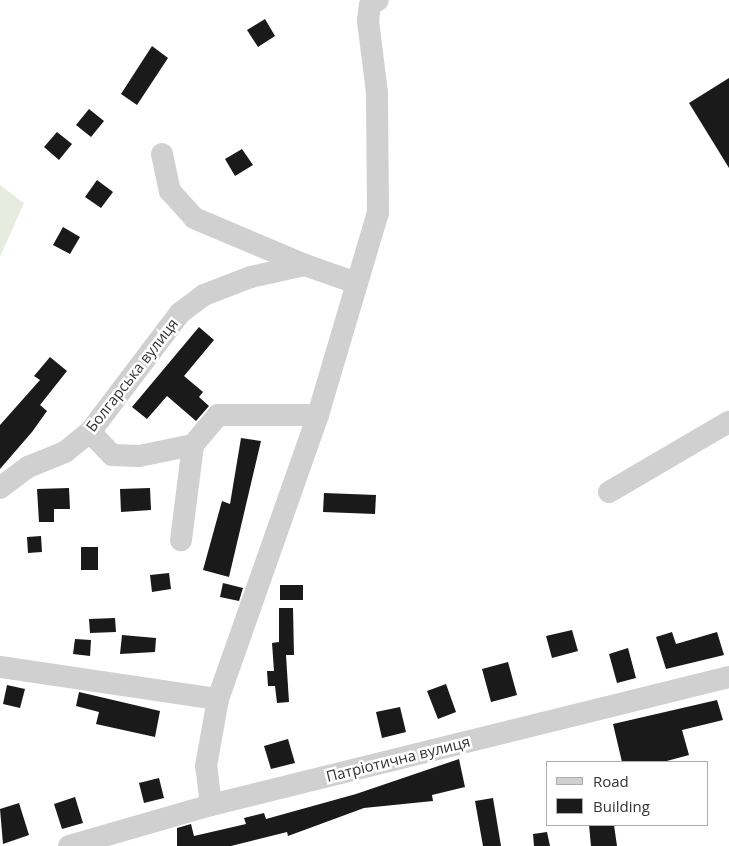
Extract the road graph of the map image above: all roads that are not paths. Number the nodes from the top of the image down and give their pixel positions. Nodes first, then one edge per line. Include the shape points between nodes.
1 (378, 0) edge
2 (162, 154) dead end
3 (304, 265) junction
4 (356, 283) junction
5 (318, 415) junction
6 (729, 422) edge
7 (90, 432) junction
8 (193, 444) junction
9 (0, 488) edge
10 (609, 492) dead end
11 (181, 540) dead end
12 (0, 667) edge
13 (729, 677) edge
14 (218, 699) junction
15 (211, 805) junction
16 (69, 846) edge

1 - 4 street via 370,5 368,21 377,93 378,213
2 - 3 street via 170,191 194,218
3 - 4 street
3 - 7 street, Болгарська вулиця via 220,289 180,313
4 - 5 street
5 - 8 street via 218,414
5 - 14 street
6 - 10 street
7 - 8 street via 112,455 139,456
7 - 9 street, Болгарська вулиця via 65,452 28,467
8 - 11 street
12 - 14 street
13 - 15 street, Патріотична вулиця
14 - 15 street via 206,766
15 - 16 street, Патріотична вулиця

